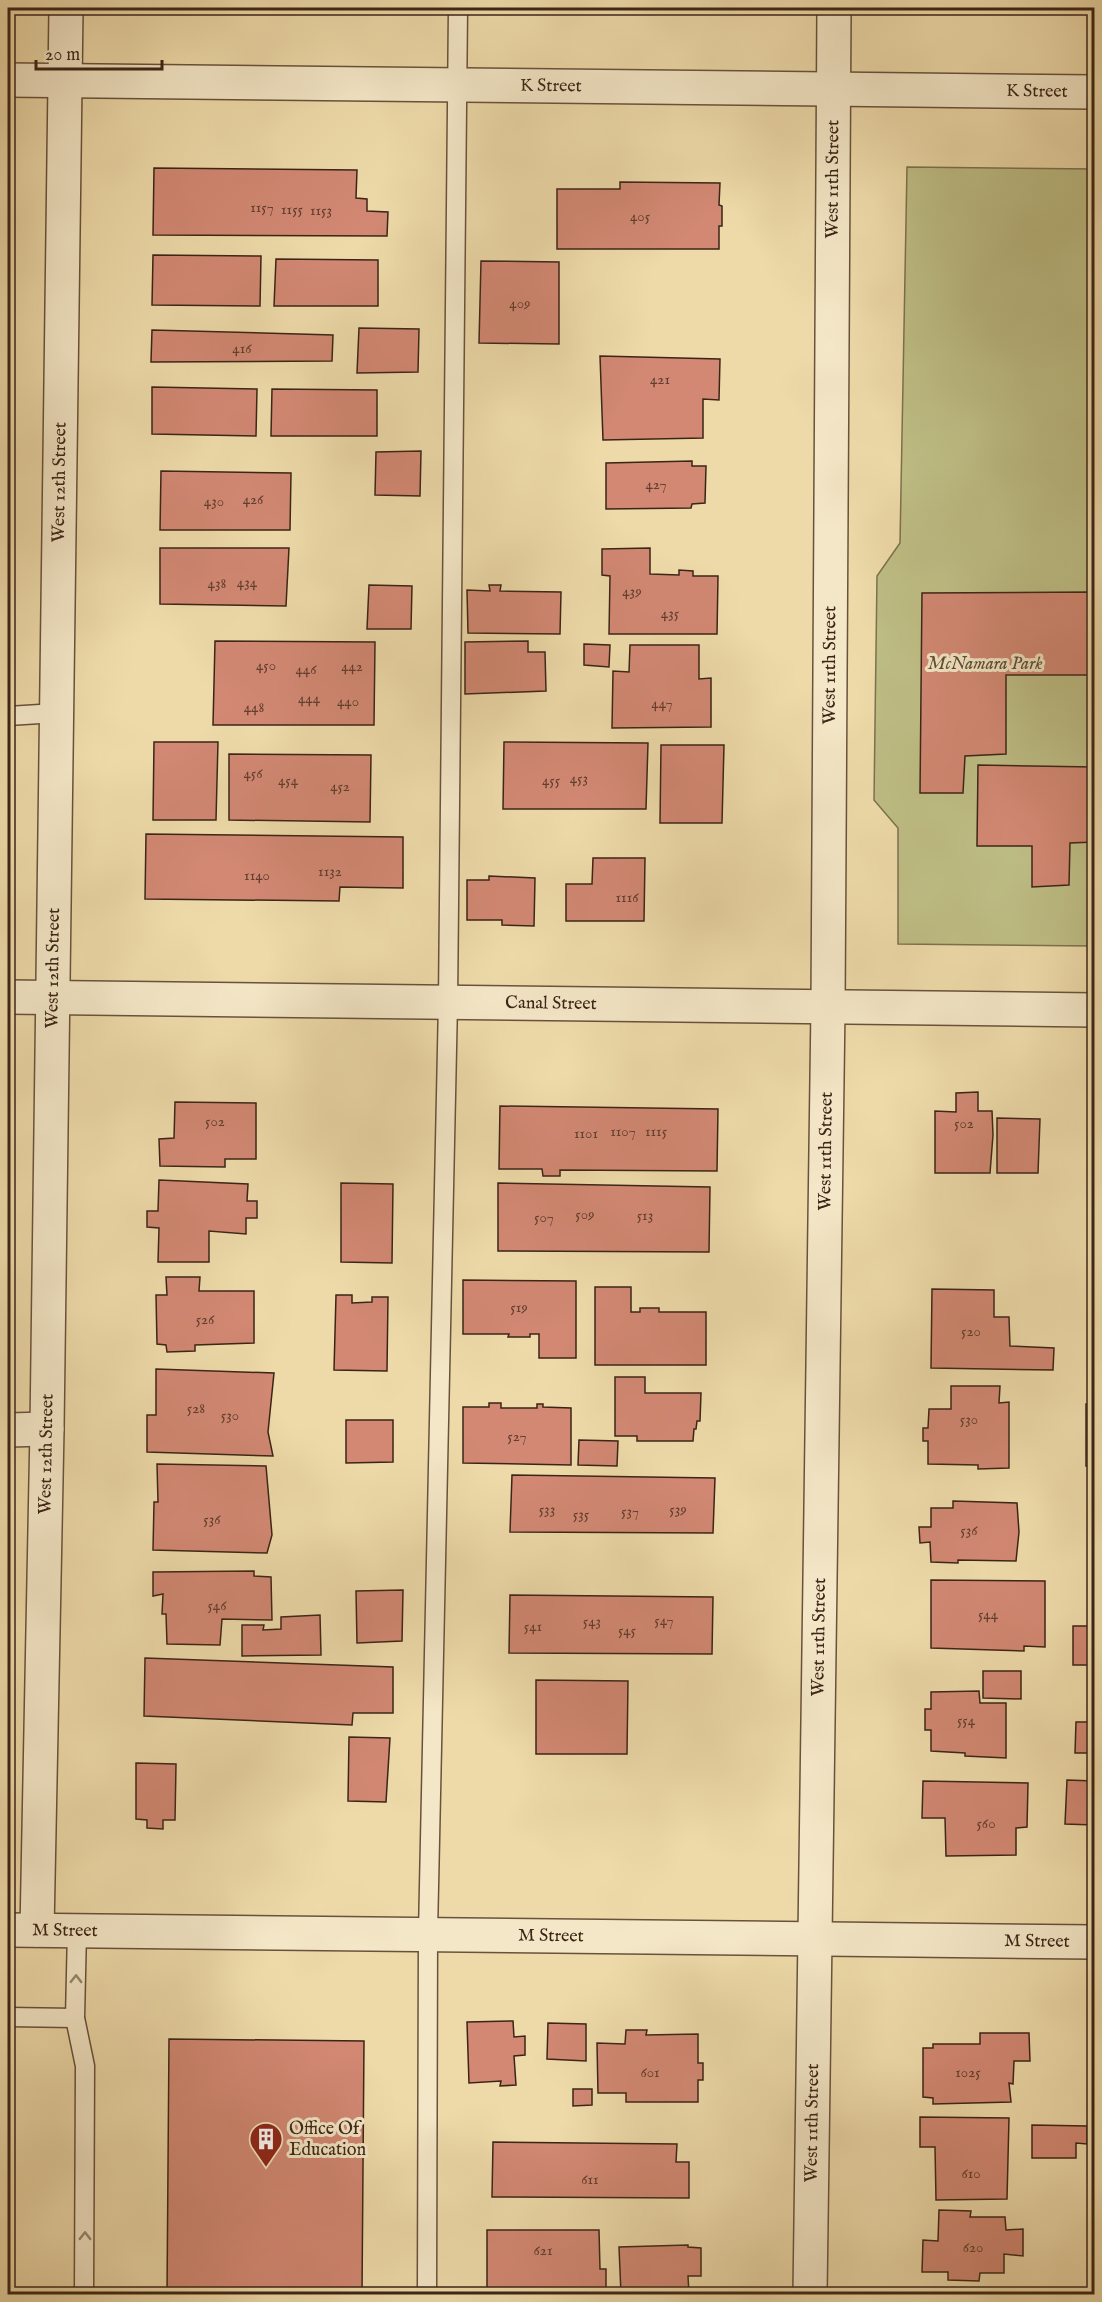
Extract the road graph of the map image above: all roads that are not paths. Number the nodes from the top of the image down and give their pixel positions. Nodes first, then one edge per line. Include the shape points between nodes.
1 (66, 8) edge
2 (458, 8) edge
3 (834, 8) edge
4 (8, 80) edge
5 (65, 81) junction
6 (457, 86) junction
7 (833, 90) junction
8 (1095, 92) edge
9 (56, 713) junction
10 (8, 716) edge
11 (51, 996) junction
12 (8, 997) edge
13 (448, 1002) junction
14 (828, 1007) junction
15 (1095, 1010) edge
16 (46, 1429) junction
17 (8, 1430) edge
18 (22, 1930) edge
19 (77, 1930) junction
20 (428, 1933) junction
21 (814, 1939) junction
22 (1095, 1942) edge
23 (8, 2017) edge
24 (75, 2018) junction
25 (84, 2295) edge
26 (427, 2295) edge
27 (810, 2295) edge

1 - 5 street, West 12th Street
2 - 6 lane
3 - 7 street, West 11th Street
4 - 5 street, K Street
5 - 6 street, K Street
5 - 9 street, West 12th Street
6 - 7 street, K Street
6 - 13 lane
7 - 8 street, K Street
7 - 14 street, West 11th Street
9 - 10 lane
9 - 11 street, West 12th Street
11 - 12 street, Canal Street
11 - 13 street, Canal Street
11 - 16 street, West 12th Street
13 - 14 street, Canal Street
13 - 20 lane
14 - 15 street, Canal Street
14 - 21 street, West 11th Street
16 - 17 street
16 - 18 street, West 12th Street
18 - 19 street, M Street
19 - 20 street, M Street
24 -> 19 lane
20 - 21 street, M Street
20 - 26 lane
21 - 22 street, M Street
21 - 27 street, West 11th Street
23 - 24 lane
25 -> 24 lane via 85,2066

